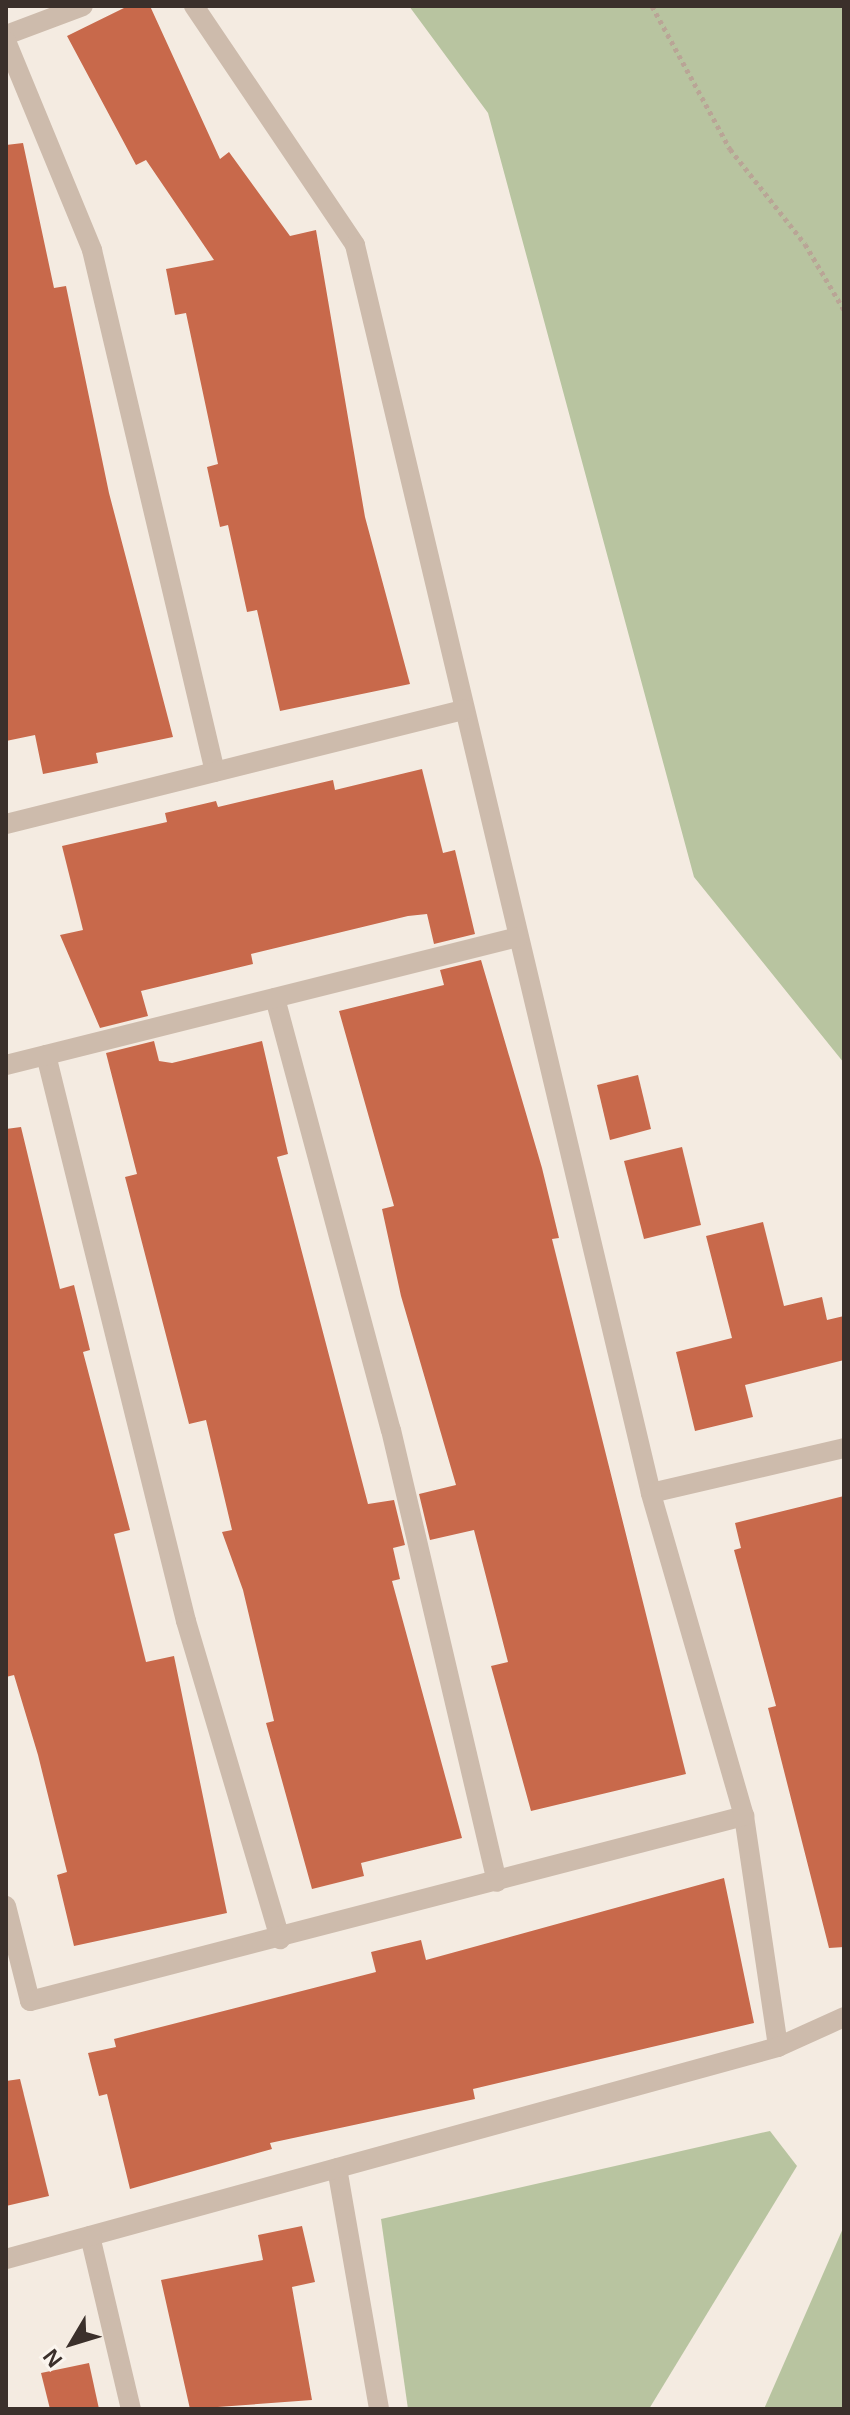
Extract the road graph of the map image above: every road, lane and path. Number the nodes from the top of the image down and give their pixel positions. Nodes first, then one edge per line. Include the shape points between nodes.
1 (83, 6) edge
2 (194, 6) edge
3 (652, 6) edge
4 (7, 38) edge
5 (844, 310) edge
6 (464, 710) junction
7 (215, 772) junction
8 (6, 824) edge
9 (518, 937) junction
10 (275, 998) junction
11 (46, 1055) junction
12 (6, 1065) edge
13 (844, 1448) edge
14 (651, 1493) junction
15 (744, 1816) junction
16 (497, 1882) junction
17 (6, 1906) edge
18 (280, 1939) junction
19 (844, 2017) edge
20 (778, 2047) junction
21 (337, 2168) junction
22 (90, 2236) junction
23 (6, 2259) edge
24 (131, 2409) edge
25 (379, 2409) edge

1 - 4 street
2 - 6 street via 355,245
3 - 5 path via 730,149 805,244
4 - 7 street via 92,250
6 - 7 street
6 - 9 street
7 - 8 street
9 - 10 street
9 - 14 street
10 - 11 street
10 - 16 street via 391,1430
11 - 12 street
11 - 18 street via 186,1621
13 - 14 street
14 - 15 street
15 - 16 street
15 - 20 street
16 - 18 street
17 - 18 street via 30,2001
19 - 20 street
20 - 21 street
21 - 22 street
21 - 25 street
22 - 23 street
22 - 24 street

